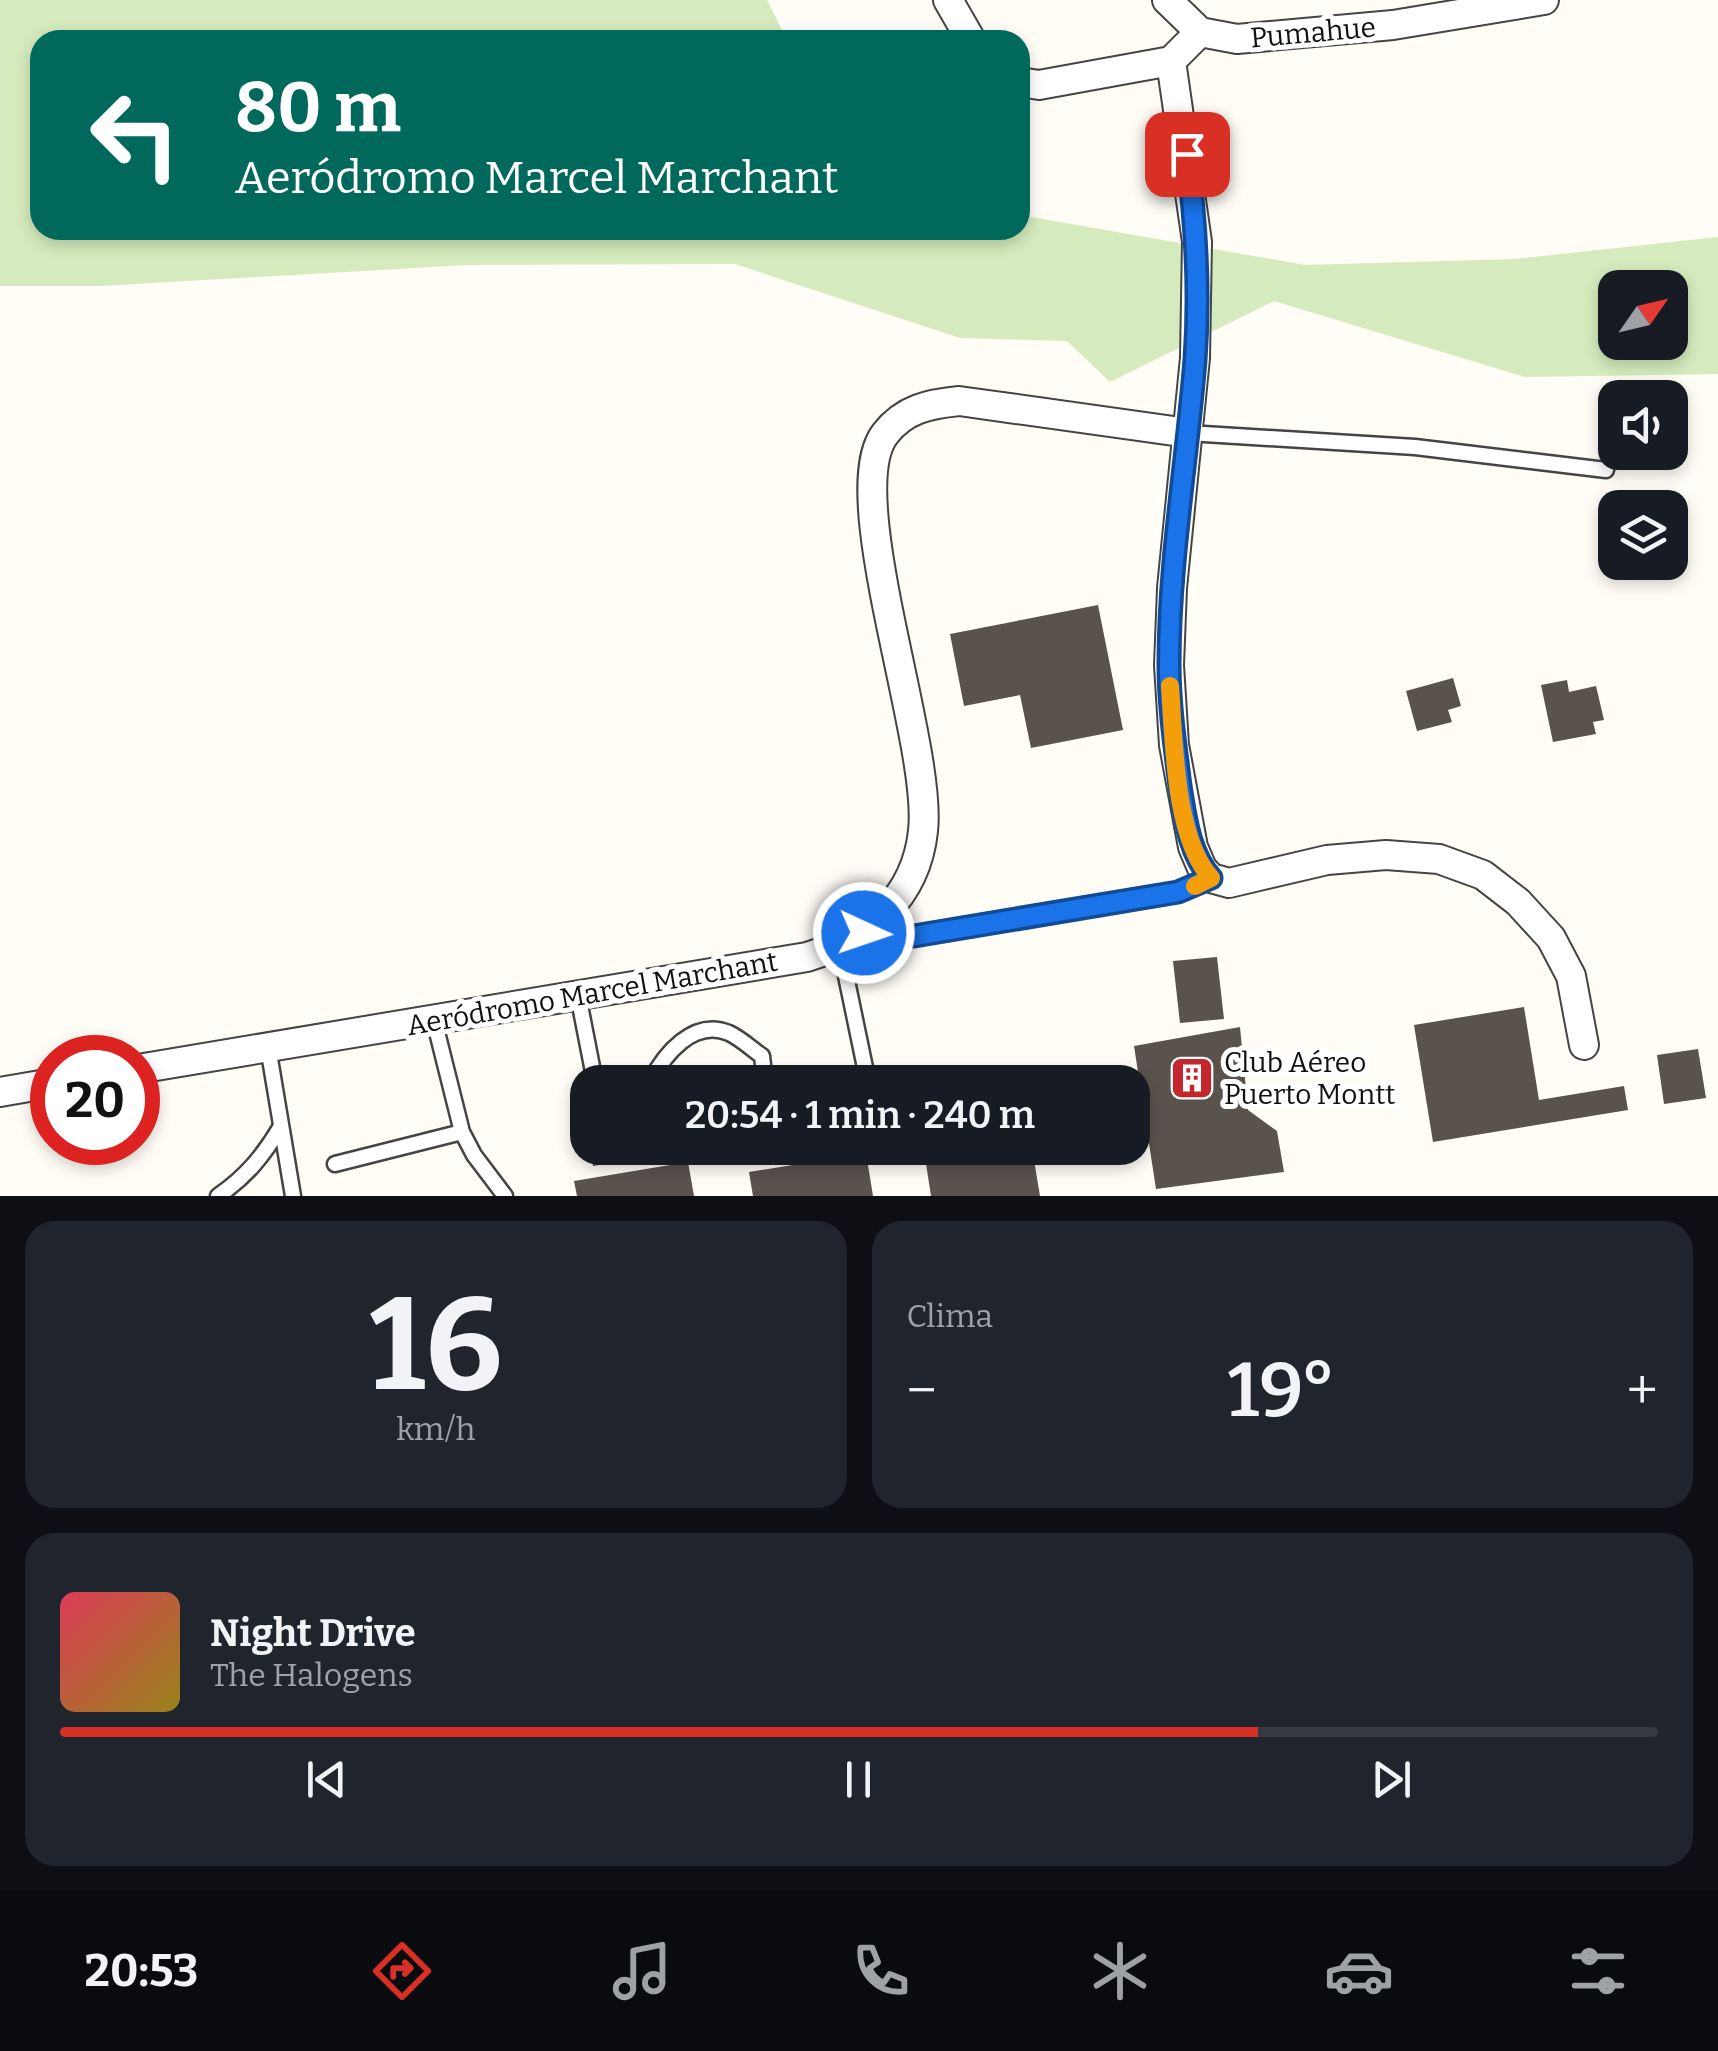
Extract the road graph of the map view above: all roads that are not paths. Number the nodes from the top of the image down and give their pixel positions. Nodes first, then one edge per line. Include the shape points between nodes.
1 (948, 0) edge
2 (1166, 0) edge
3 (1378, 0) edge
4 (1544, 0) edge
5 (1393, 25) junction
6 (966, 30) edge
7 (1200, 32) junction
8 (1171, 61) junction
9 (1030, 84) edge
10 (1188, 433) junction
11 (1598, 469) edge
12 (1211, 878) junction
13 (852, 940) junction
14 (578, 996) junction
15 (434, 1020) junction
16 (1584, 1045) dead end
17 (268, 1047) junction
18 (160, 1065) edge
19 (591, 1065) edge
20 (659, 1065) edge
21 (763, 1065) edge
22 (866, 1065) edge
23 (30, 1087) edge
24 (0, 1092) edge
25 (281, 1126) junction
26 (462, 1132) junction
27 (335, 1164) dead end
28 (218, 1196) edge
29 (292, 1196) edge
30 (505, 1196) edge

1 - 6 street
2 - 7 street
3 - 5 street
4 - 5 street, Pumahue
5 - 7 street, Pumahue via 1236,38
7 - 8 street
8 - 9 street
8 - 10 street via 1198,242
10 - 11 lane via 1415,447
10 - 12 street via 1169,666 1184,808 1193,847
10 - 13 street via 958,401 909,411 883,436 875,456 873,506 924,829 916,864 887,911
12 - 13 lane via 1178,892 914,936
12 - 16 street via 1228,882 1326,860 1386,855 1439,859 1483,874 1552,938 1571,976
13 - 14 street, Aeródromo Marcel Marchant via 807,957
13 - 22 lane
14 - 15 street, Aeródromo Marcel Marchant
14 - 19 lane
15 - 17 street, Aeródromo Marcel Marchant
15 - 26 lane
17 - 18 street, Aeródromo Marcel Marchant
17 - 25 lane
20 - 21 lane via 694,1032 728,1032 762,1056
23 - 24 street
25 - 28 lane via 246,1176
25 - 29 lane
26 - 27 lane
26 - 30 lane

